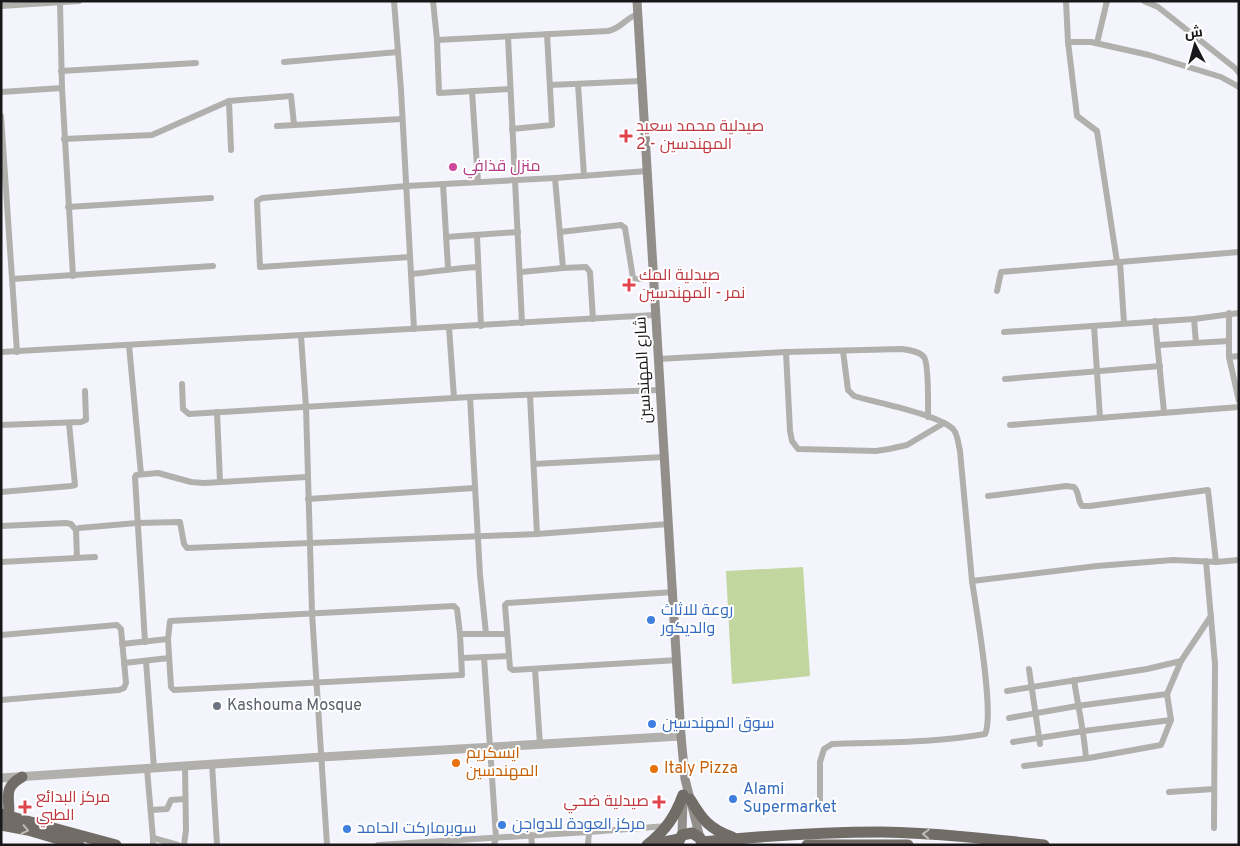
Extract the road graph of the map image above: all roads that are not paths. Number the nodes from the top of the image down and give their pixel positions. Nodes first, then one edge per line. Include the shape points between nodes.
1 (79, 1) edge
2 (394, 1) edge
3 (433, 1) edge
4 (637, 1) edge
5 (1066, 1) edge
6 (1107, 1) edge
7 (1144, 1) edge
8 (60, 2) edge
9 (1, 6) edge
10 (638, 14) junction
11 (547, 34) junction
12 (508, 37) junction
13 (437, 40) junction
14 (1068, 42) junction
15 (1097, 43) junction
16 (398, 52) junction
17 (196, 62) dead end
18 (284, 62) dead end
19 (62, 71) junction
20 (1239, 73) edge
21 (641, 81) junction
22 (578, 84) junction
23 (550, 85) junction
24 (1239, 87) edge
25 (62, 88) junction
26 (510, 89) junction
27 (472, 91) junction
28 (1, 92) edge
29 (229, 101) junction
30 (1, 116) edge
31 (402, 118) junction
32 (1, 121) edge
33 (294, 124) junction
34 (277, 126) dead end
35 (512, 129) junction
36 (64, 139) junction
37 (231, 150) dead end
38 (648, 171) junction
39 (584, 176) junction
40 (554, 178) junction
41 (514, 180) junction
42 (478, 182) junction
43 (444, 184) junction
44 (407, 186) junction
45 (3, 189) edge
46 (212, 198) dead end
47 (68, 207) junction
48 (518, 232) junction
49 (560, 232) junction
50 (477, 236) junction
51 (446, 238) junction
52 (1239, 252) edge
53 (410, 258) junction
54 (1118, 262) junction
55 (213, 266) dead end
56 (478, 267) junction
57 (448, 268) junction
58 (563, 268) junction
59 (521, 272) junction
60 (411, 274) junction
61 (73, 276) junction
62 (653, 278) junction
63 (12, 279) junction
64 (997, 291) dead end
65 (1229, 313) junction
66 (1239, 313) edge
67 (655, 315) junction
68 (593, 319) junction
69 (1194, 319) junction
70 (1155, 321) junction
71 (522, 323) junction
72 (1124, 323) junction
73 (482, 326) junction
74 (1094, 326) junction
75 (450, 327) junction
76 (414, 329) junction
77 (1004, 332) dead end
78 (301, 336) junction
79 (1229, 341) junction
80 (1196, 343) junction
81 (129, 345) junction
82 (1158, 345) junction
83 (843, 351) junction
84 (1, 352) edge
85 (16, 352) junction
86 (786, 352) junction
87 (1239, 356) edge
88 (1229, 357) junction
89 (658, 359) junction
90 (1160, 366) junction
91 (1097, 372) junction
92 (1005, 379) dead end
93 (182, 384) dead end
94 (85, 390) dead end
95 (660, 390) junction
96 (530, 395) junction
97 (470, 397) junction
98 (454, 398) junction
99 (1239, 401) edge
100 (306, 407) junction
101 (1239, 407) edge
102 (218, 412) junction
103 (1164, 412) junction
104 (928, 417) junction
105 (1100, 418) junction
106 (69, 422) junction
107 (944, 424) junction
108 (1, 425) edge
109 (1010, 425) dead end
110 (664, 457) junction
111 (534, 464) junction
112 (141, 474) junction
113 (307, 477) junction
114 (220, 482) junction
115 (474, 488) junction
116 (1, 492) edge
117 (988, 496) dead end
118 (308, 499) junction
119 (137, 523) junction
120 (668, 524) junction
121 (1, 526) edge
122 (76, 530) junction
123 (537, 534) junction
124 (478, 536) junction
125 (310, 543) junction
126 (95, 557) dead end
127 (77, 558) junction
128 (1239, 560) edge
129 (1206, 561) junction
130 (1, 562) edge
131 (1216, 562) junction
132 (972, 581) junction
133 (674, 592) junction
134 (312, 613) junction
135 (1211, 616) junction
136 (1, 634) edge
137 (460, 634) junction
138 (486, 634) junction
139 (507, 634) junction
140 (168, 639) junction
141 (145, 642) junction
142 (122, 644) junction
143 (509, 656) junction
144 (484, 657) junction
145 (169, 658) junction
146 (462, 658) junction
147 (678, 660) junction
148 (146, 661) junction
149 (1181, 661) junction
150 (124, 663) junction
151 (1028, 668) dead end
152 (535, 669) junction
153 (1074, 680) junction
154 (317, 682) junction
155 (1031, 687) junction
156 (1007, 691) dead end
157 (1167, 694) junction
158 (1, 700) edge
159 (1078, 706) junction
160 (1035, 713) junction
161 (1009, 718) dead end
162 (1171, 720) junction
163 (1084, 731) junction
164 (681, 736) junction
165 (1013, 742) dead end
166 (1040, 742) junction
167 (540, 745) junction
168 (489, 748) junction
169 (322, 757) junction
170 (1086, 758) junction
171 (212, 764) junction
172 (185, 766) junction
173 (1024, 766) dead end
174 (150, 769) junction
175 (22, 777) junction
176 (1, 778) edge
177 (1214, 789) junction
178 (1168, 792) dead end
179 (4, 795) edge
180 (686, 797) junction
181 (185, 799) junction
182 (820, 809) dead end
183 (151, 810) junction
184 (5, 820) edge
185 (668, 826) junction
186 (1214, 828) dead end
187 (589, 832) junction
188 (531, 835) junction
189 (496, 837) junction
190 (736, 839) junction
191 (49, 840) edge
192 (680, 840) edge
193 (154, 841) edge
194 (702, 842) edge
195 (421, 843) edge
196 (79, 845) edge
197 (116, 845) edge
198 (178, 845) edge
199 (184, 845) edge
200 (216, 845) edge
201 (327, 845) edge
202 (378, 845) edge
203 (494, 845) edge
204 (532, 845) edge
205 (588, 845) edge
206 (648, 845) edge
207 (808, 845) edge
208 (908, 845) edge
209 (1044, 845) edge

1 - 8 street
2 - 16 street
3 - 13 street
4 - 10 main road, شارع المهندسين
5 - 14 street
6 - 15 street
7 - 20 street via 1158,7
8 - 9 street
8 - 19 street
10 - 11 street via 616,29
10 - 21 main road, شارع المهندسين
11 - 12 street
11 - 23 street
12 - 13 street
12 - 26 street
13 - 27 street via 439,94
14 - 15 street
14 - 54 street via 1078,116 1097,131
15 - 24 street via 1150,55 1221,77
16 - 18 street
16 - 31 street
17 - 19 street
19 - 25 street
21 - 22 street
21 - 38 main road, شارع المهندسين
22 - 23 street
22 - 39 street
23 - 35 street via 552,125
25 - 28 street
25 - 36 street
26 - 27 street
26 - 35 street
27 - 42 street
29 - 33 street via 291,96
29 - 36 street via 152,135
29 - 37 street
30 - 32 street
31 - 33 street
31 - 44 street
32 - 45 street
33 - 34 street
35 - 41 street
36 - 47 street
38 - 39 street
38 - 62 main road, شارع المهندسين
39 - 40 street
40 - 41 street
40 - 49 street
41 - 42 street
41 - 48 street
42 - 43 street
43 - 44 street
43 - 51 street
44 - 53 street
44 - 53 street via 257,201 260,267
45 - 63 street
46 - 47 street
47 - 61 street
48 - 50 street
48 - 59 street
49 - 58 street
49 - 62 street via 621,226 625,228 633,278
50 - 51 street
50 - 56 street
51 - 57 street
52 - 54 street
53 - 60 street
54 - 64 street via 1001,272
54 - 72 street
55 - 61 street
56 - 57 street
56 - 73 street
57 - 60 street
58 - 59 street
58 - 68 street via 586,267 590,272
59 - 71 street
60 - 76 street
61 - 63 street
62 - 67 main road, شارع المهندسين
63 - 85 street
65 - 66 street
65 - 69 street
65 - 79 street
67 - 68 street
67 - 89 main road, شارع المهندسين
68 - 71 street
69 - 70 street
69 - 80 street
70 - 72 street
70 - 82 street
71 - 73 street
72 - 74 street
73 - 75 street
74 - 77 street
74 - 91 street
75 - 76 street
75 - 98 street
76 - 78 street
78 - 81 street
78 - 100 street
79 - 80 street
79 - 88 street
80 - 82 street
81 - 85 street
81 - 112 street
82 - 90 street
83 - 86 street
83 - 104 street via 848,390 854,396
83 - 104 street via 902,349 915,351 924,357
84 - 85 street
86 - 89 street
86 - 107 street via 790,431 798,449 883,450 907,445
87 - 88 street
88 - 99 street
89 - 95 main road, شارع المهندسين
90 - 91 street
90 - 103 street
91 - 92 street
91 - 105 street
93 - 102 street via 185,412
94 - 106 street via 86,420
95 - 96 street
95 - 110 main road, شارع المهندسين
96 - 97 street
96 - 111 street
97 - 98 street
97 - 115 street
98 - 100 street
100 - 102 street
100 - 113 street
101 - 103 street
102 - 114 street
103 - 105 street
104 - 107 street
105 - 109 street
106 - 108 street
106 - 116 street via 75,485
107 - 132 street via 954,430 958,439
110 - 111 street
110 - 120 main road, شارع المهندسين
111 - 123 street
112 - 114 street via 158,473 198,482
112 - 119 street via 134,480
113 - 114 street
113 - 118 street
115 - 118 street
115 - 124 street
117 - 131 street via 1066,486 1078,491 1082,506 1090,506 1208,490
118 - 125 street
119 - 122 street
119 - 125 street via 181,522 187,548
119 - 141 street
120 - 123 street
120 - 133 main road, شارع المهندسين
121 - 122 street via 66,523
122 - 127 street
123 - 124 street
124 - 125 street
124 - 138 street
125 - 134 street
126 - 127 street
127 - 130 street
128 - 131 street
129 - 131 street
129 - 132 street via 1173,560
129 - 135 street
132 - 182 street via 985,672 988,719 985,734 965,738 832,744 824,750 820,762
133 - 139 street via 507,603
133 - 147 main road, شارع المهندسين
134 - 137 street via 454,606
134 - 140 street via 171,621 168,623
134 - 154 street
135 - 149 street
135 - 177 street via 1215,664
136 - 142 street via 117,625 121,629
137 - 138 street
137 - 146 street
138 - 139 street
139 - 143 street
140 - 141 street
140 - 145 street
141 - 142 street
142 - 150 street
143 - 144 street
143 - 152 street via 511,670
144 - 146 street
144 - 168 street
145 - 148 street
145 - 154 street via 171,687 174,690
146 - 154 street via 462,675
147 - 152 street
147 - 164 main road, شارع المهندسين
148 - 150 street
148 - 174 street
149 - 153 street
149 - 157 street
150 - 158 street via 126,683 122,689
151 - 155 street
152 - 167 street
153 - 155 street
153 - 159 street
154 - 169 street
155 - 156 street
155 - 160 street
157 - 159 street
157 - 162 street
159 - 160 street
159 - 163 street
160 - 161 street
160 - 166 street
162 - 163 street
162 - 170 street via 1161,745
163 - 166 street
163 - 170 street
164 - 167 street
164 - 180 main road, شارع المهندسين
165 - 166 street
167 - 168 street
168 - 169 street
168 - 189 street
169 - 171 street
169 - 201 street
170 - 173 street
171 - 172 street
171 - 200 street
172 - 174 street
172 - 181 street
174 - 175 street
174 - 183 street
175 - 176 street
175 - 179 highway
177 - 178 street
177 - 186 street
179 - 184 highway
180 - 185 highway
180 - 190 highway via 707,824
180 - 192 main road
180 - 194 main road, شارع المهندسين
181 - 183 street via 171,800 167,809
181 - 199 street
183 - 193 street
184 -> 191 highway
184 - 197 highway
185 - 187 street
185 - 206 highway
187 - 188 street
187 - 205 street
188 - 189 street
188 - 204 street
189 - 195 street
189 - 203 street
190 - 194 highway
209 -> 190 highway via 880,832
191 - 196 highway
192 - 194 highway via 692,833
192 - 206 highway
193 - 198 street
195 - 202 street
207 - 208 highway

